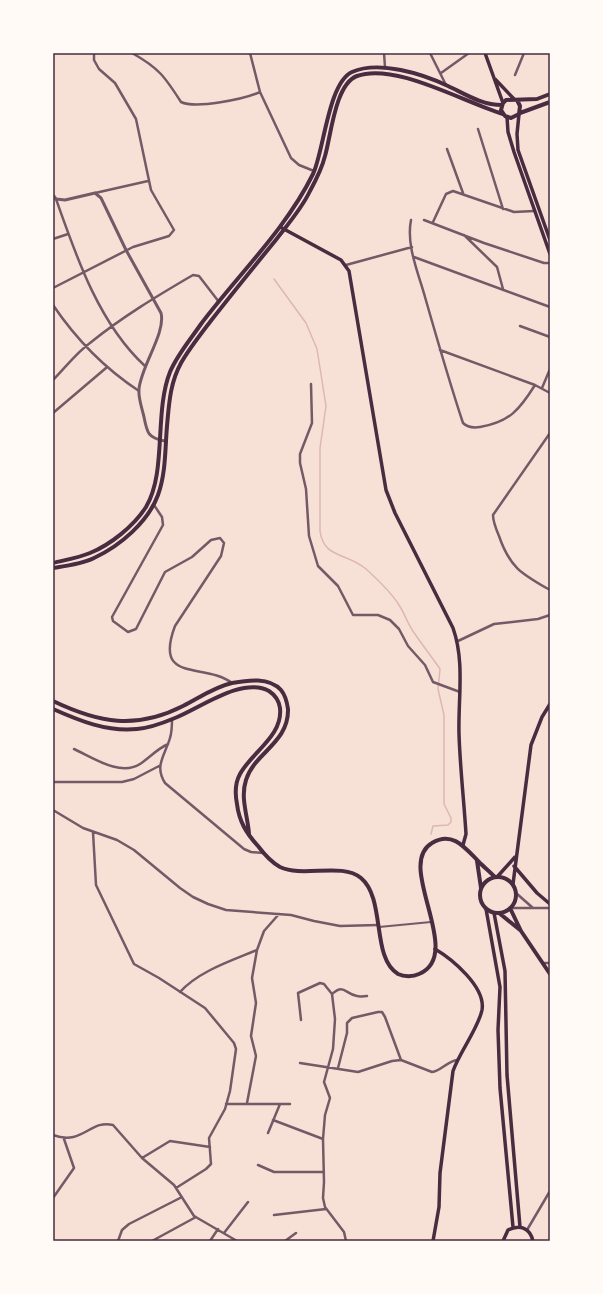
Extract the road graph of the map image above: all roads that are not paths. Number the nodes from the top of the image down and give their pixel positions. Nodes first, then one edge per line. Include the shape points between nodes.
1 (94, 53) edge
2 (132, 53) edge
3 (250, 53) edge
4 (384, 53) edge
5 (430, 53) edge
6 (469, 53) edge
7 (486, 53) edge
8 (524, 53) edge
9 (385, 67) junction
10 (441, 73) junction
11 (515, 75) dead end
12 (494, 78) junction
13 (446, 85) junction
14 (260, 92) junction
15 (550, 94) edge
16 (515, 99) junction
17 (550, 102) edge
18 (502, 104) junction
19 (519, 113) junction
20 (505, 116) junction
21 (478, 129) dead end
22 (447, 148) dead end
23 (314, 171) junction
24 (148, 181) junction
25 (95, 193) junction
26 (463, 194) junction
27 (53, 195) edge
28 (56, 199) junction
29 (503, 209) junction
30 (534, 212) junction
31 (411, 220) dead end
32 (424, 220) dead end
33 (433, 222) junction
34 (279, 227) junction
35 (284, 229) junction
36 (68, 234) junction
37 (463, 234) junction
38 (270, 237) junction
39 (53, 239) edge
40 (550, 240) edge
41 (275, 241) junction
42 (412, 247) junction
43 (126, 250) junction
44 (550, 254) edge
45 (414, 257) junction
46 (550, 263) edge
47 (346, 265) junction
48 (83, 273) junction
49 (53, 288) edge
50 (503, 290) junction
51 (152, 298) junction
52 (219, 302) junction
53 (53, 304) edge
54 (550, 307) edge
55 (112, 325) junction
56 (520, 326) dead end
57 (550, 338) edge
58 (85, 347) junction
59 (440, 350) junction
60 (145, 366) junction
61 (106, 368) junction
62 (550, 369) edge
63 (53, 380) edge
64 (311, 384) dead end
65 (535, 385) junction
66 (542, 388) junction
67 (139, 391) junction
68 (550, 393) edge
69 (53, 413) edge
70 (550, 433) edge
71 (159, 440) junction
72 (165, 441) junction
73 (154, 505) junction
74 (53, 563) edge
75 (53, 568) edge
76 (550, 590) edge
77 (550, 615) edge
78 (458, 641) junction
79 (232, 683) junction
80 (460, 692) junction
81 (53, 701) edge
82 (550, 704) edge
83 (53, 710) edge
84 (172, 719) junction
85 (168, 743) junction
86 (74, 749) dead end
87 (159, 766) junction
88 (53, 782) edge
89 (53, 810) edge
90 (93, 832) junction
91 (249, 835) junction
92 (463, 844) junction
93 (264, 853) junction
94 (515, 857) junction
95 (477, 860) junction
96 (514, 866) junction
97 (496, 877) junction
98 (513, 884) junction
99 (481, 889) junction
100 (516, 892) junction
101 (550, 904) edge
102 (510, 908) junction
103 (550, 908) edge
104 (486, 909) junction
105 (534, 909) junction
106 (497, 913) junction
107 (280, 914) junction
108 (433, 922) junction
109 (378, 926) junction
110 (521, 931) junction
111 (435, 949) junction
112 (257, 950) junction
113 (543, 963) junction
114 (550, 964) edge
115 (550, 974) edge
116 (180, 992) junction
117 (332, 994) junction
118 (367, 996) dead end
119 (301, 1020) dead end
120 (401, 1060) junction
121 (457, 1060) junction
122 (300, 1063) dead end
123 (328, 1066) junction
124 (338, 1068) junction
125 (500, 1075) junction
126 (508, 1075) junction
127 (501, 1098) junction
128 (509, 1098) junction
129 (226, 1104) junction
130 (247, 1104) junction
131 (280, 1104) junction
132 (290, 1104) dead end
133 (274, 1120) junction
134 (268, 1132) dead end
135 (53, 1135) edge
136 (64, 1139) junction
137 (323, 1139) junction
138 (210, 1147) junction
139 (142, 1158) junction
140 (258, 1165) dead end
141 (324, 1172) junction
142 (176, 1188) junction
143 (550, 1191) edge
144 (182, 1197) junction
145 (53, 1198) edge
146 (248, 1202) dead end
147 (326, 1209) junction
148 (274, 1215) dead end
149 (196, 1217) junction
150 (513, 1227) junction
151 (520, 1227) junction
152 (218, 1229) junction
153 (527, 1230) junction
154 (224, 1233) junction
155 (296, 1233) dead end
156 (118, 1241) edge
157 (152, 1241) edge
158 (210, 1241) edge
159 (238, 1241) edge
160 (285, 1241) edge
161 (346, 1241) edge
162 (433, 1241) edge
163 (503, 1241) edge
164 (533, 1241) edge

1 - 24 street via 94,60 99,68 115,83 136,120
2 - 14 street via 162,74 184,103 234,100
3 - 14 street
4 - 9 street
5 - 10 street
6 - 10 street
7 - 12 main road
8 - 11 street
9 - 13 main road via 415,73
9 - 23 main road via 352,72 338,88
10 - 13 street
12 - 16 main road
12 - 18 main road
13 - 18 main road via 488,104
14 - 23 street via 291,158 298,165
15 - 16 main road via 537,99
16 - 18 main road via 510,98
16 - 19 main road via 520,106
17 - 19 main road
18 - 20 main road
19 - 20 main road via 511,118
19 - 40 main road via 518,150
20 - 30 main road
20 - 35 main road via 426,84 395,75 356,76 350,81 339,100 325,156 310,192
21 - 29 street
22 - 26 street
23 - 34 main road via 304,191
24 - 25 street
24 - 43 street via 172,224 173,232 169,236
25 - 28 street via 65,200
25 - 43 street via 102,198 107,207
26 - 29 street
26 - 33 street via 449,192
27 - 28 street
28 - 36 street
29 - 30 street
30 - 44 main road
31 - 42 street via 409,231
32 - 33 street
33 - 37 street
34 - 35 main road
34 - 38 main road
35 - 41 main road
35 - 47 main road
36 - 39 street
36 - 48 street
37 - 46 street
37 - 50 street via 497,266
38 - 41 main road
38 - 52 main road
41 - 72 main road via 181,363 171,392
42 - 45 street
42 - 47 street
43 - 48 street
43 - 51 street
45 - 50 street
45 - 59 street
47 - 78 main road via 386,490
48 - 49 street
48 - 55 street
50 - 54 street
51 - 52 street via 192,275 197,275
51 - 55 street
51 - 60 street via 161,313 162,323
52 - 71 main road via 179,355 170,373 164,393
53 - 58 street
55 - 58 street
55 - 60 street via 131,352
56 - 57 street
58 - 61 street
58 - 63 street
59 - 65 street
59 - 65 street via 463,423 470,427 491,424 513,415
60 - 67 street
61 - 67 street
61 - 69 street
62 - 66 street
64 - 80 street via 312,423 300,454 300,463 306,489 309,536 315,560 322,571 338,586 353,615 378,615 390,620 425,665 433,682
65 - 66 street
66 - 68 street
67 - 71 street via 150,437
70 - 76 street via 493,515 501,543 510,561 524,575
71 - 72 street
71 - 74 main road via 158,464 152,494 137,519 92,552
72 - 73 main road via 164,467
73 - 75 main road via 144,519 111,548 93,559
73 - 79 street via 162,517 163,525 112,617 113,621 128,632 136,629 165,572 192,557 211,540 220,538 224,543 220,556 175,626 171,638 171,654 180,668 223,676
77 - 78 street via 538,619 494,624
78 - 80 main road via 461,666
79 - 81 main road via 208,692 170,712 134,721 115,722 97,718
79 - 91 main road via 263,680 272,683 280,689 287,702 288,714 282,734 253,767 245,782
80 - 92 main road via 459,745 466,834
82 - 94 main road via 531,745
83 - 84 main road via 91,724 123,730 140,729
84 - 85 street via 172,732
84 - 91 main road via 232,692 258,688 275,695 280,712 276,727 268,741 247,763 236,785 242,826
85 - 86 street via 140,764 126,768 103,763
85 - 87 street
87 - 88 street via 134,779 122,782
87 - 93 street via 162,778 172,790 244,849
89 - 90 street
90 - 107 street via 118,840 134,850 180,888 208,904 226,910
90 - 116 street via 96,885 132,961 138,968
91 - 93 main road
92 - 95 main road
92 - 108 main road via 442,839 426,846 421,854 420,870
93 - 109 main road via 271,861 284,868 352,873 360,878 372,894
94 - 96 main road
94 - 97 main road
95 - 97 main road
95 - 99 main road
96 - 98 main road
96 - 101 main road via 528,884
97 - 98 main road via 506,878
97 - 99 main road via 489,879
98 - 100 main road
99 - 104 main road via 480,900
100 - 102 main road via 515,901
100 - 105 street
102 - 105 street
102 - 106 main road
102 - 110 main road
103 - 105 street
104 - 106 main road
104 - 125 main road via 500,988
106 - 110 main road
106 - 126 main road via 505,971
107 - 109 street via 340,926
107 - 112 street via 264,931
108 - 109 street
108 - 111 main road
109 - 111 main road via 387,960 398,973 406,976 422,973 431,965
110 - 113 main road
111 - 121 main road via 464,972 475,985 482,1002 479,1018
112 - 116 street via 195,980
112 - 130 street via 252,978 256,1003 252,1036 256,1056
113 - 114 street
113 - 115 main road
116 - 129 street via 205,1008 234,1043 236,1052
117 - 118 street via 342,989 356,996
117 - 119 street via 320,983 301,990 298,996
117 - 123 street via 335,1031
120 - 121 street via 436,1072 448,1061
120 - 124 street via 358,1072
120 - 124 street via 385,1017 382,1012 378,1012 352,1018 347,1023
121 - 162 main road via 450,1093 440,1172 439,1207
122 - 123 street
123 - 124 street
123 - 137 street via 324,1082 330,1098 325,1115
125 - 126 main road
125 - 127 main road
126 - 128 main road
127 - 128 main road
127 - 150 main road
128 - 151 main road
129 - 130 street
129 - 138 street via 209,1138
130 - 131 street
131 - 132 street
131 - 133 street
133 - 134 street
133 - 137 street
135 - 136 street
136 - 139 street via 80,1136 97,1126 111,1125 116,1127
136 - 145 street via 74,1168
137 - 141 street
138 - 139 street via 170,1141
138 - 142 street via 212,1161 209,1167
139 - 142 street
140 - 141 street via 274,1172
141 - 147 street via 323,1198
142 - 144 street
143 - 153 street
144 - 149 street
144 - 156 street via 129,1224 122,1230
146 - 154 street
147 - 148 street
147 - 161 street via 344,1232
149 - 152 street
149 - 157 street
150 - 151 main road
150 - 163 main road via 504,1235
151 - 153 main road
152 - 154 street
152 - 158 street
153 - 164 main road
154 - 159 street
155 - 160 street

